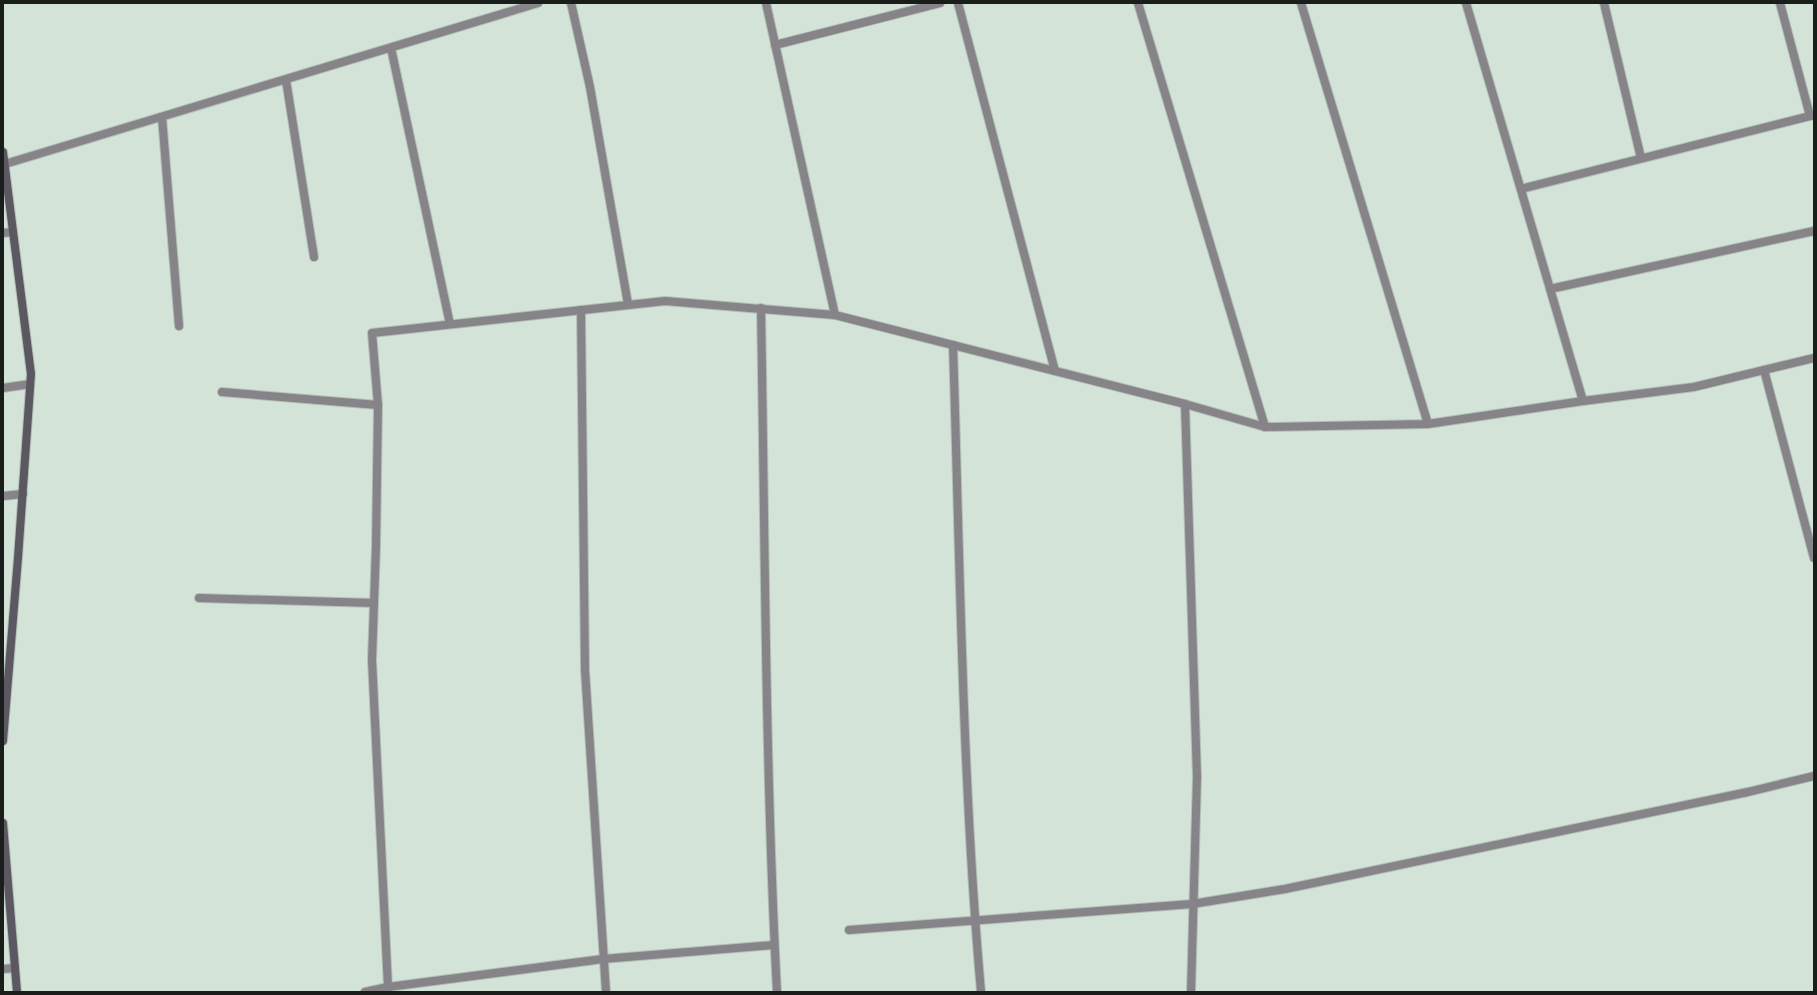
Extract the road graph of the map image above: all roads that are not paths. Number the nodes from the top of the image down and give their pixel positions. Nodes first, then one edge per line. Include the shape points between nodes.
1 (538, 3) edge
2 (571, 3) edge
3 (766, 3) edge
4 (940, 3) edge
5 (958, 3) edge
6 (1138, 3) edge
7 (1301, 3) edge
8 (1466, 3) edge
9 (1604, 3) edge
10 (1780, 3) edge
11 (775, 45) junction
12 (391, 48) junction
13 (286, 80) junction
14 (1812, 115) edge
15 (162, 117) junction
16 (3, 152) edge
17 (1641, 158) junction
18 (5, 164) junction
19 (1521, 189) junction
20 (1814, 231) edge
21 (13, 232) junction
22 (3, 233) edge
23 (314, 257) dead end
24 (1550, 289) junction
25 (628, 304) junction
26 (762, 308) junction
27 (581, 310) junction
28 (835, 315) junction
29 (450, 324) junction
30 (179, 326) dead end
31 (953, 345) junction
32 (1814, 358) edge
33 (1764, 370) junction
34 (1055, 371) junction
35 (30, 384) junction
36 (3, 388) edge
37 (222, 392) dead end
38 (1583, 401) junction
39 (1184, 404) junction
40 (378, 405) junction
41 (1428, 424) junction
42 (1266, 427) junction
43 (22, 494) junction
44 (3, 496) edge
45 (1814, 558) edge
46 (199, 598) dead end
47 (374, 603) junction
48 (3, 741) edge
49 (1814, 776) edge
50 (3, 823) edge
51 (1192, 904) junction
52 (975, 920) junction
53 (850, 930) dead end
54 (774, 946) junction
55 (603, 959) junction
56 (15, 968) junction
57 (3, 969) edge
58 (388, 990) edge
59 (17, 992) edge
60 (365, 992) edge
61 (606, 992) edge
62 (777, 992) edge
63 (981, 992) edge
64 (1191, 992) edge

1 - 12 street
2 - 25 street via 590,87
3 - 11 street
4 - 11 street
5 - 34 street
6 - 42 street
7 - 41 street
8 - 19 street
9 - 17 street
10 - 14 street
11 - 28 street
12 - 13 street
12 - 29 street
13 - 15 street
13 - 23 street
14 - 17 street
15 - 18 street
15 - 30 street
16 - 18 street
17 - 19 street
18 - 21 street
19 - 24 street
20 - 24 street
21 - 22 street
21 - 35 street
24 - 38 street
25 - 26 street via 665,301
25 - 27 street
26 - 28 street
26 - 54 street via 767,701
27 - 29 street
27 - 55 street via 585,670
28 - 31 street
29 - 40 street via 372,333
31 - 34 street
31 - 52 street
32 - 33 street
33 - 38 street via 1694,387
33 - 45 street
34 - 39 street
35 - 36 street
35 - 43 street
37 - 40 street
38 - 41 street
39 - 42 street
39 - 51 street via 1197,777
40 - 47 street
41 - 42 street
43 - 44 street
43 - 48 street
46 - 47 street
47 - 58 street via 372,660
49 - 51 street via 1285,889
50 - 56 street
51 - 52 street
51 - 64 street
52 - 53 street
52 - 63 street
54 - 55 street
54 - 62 street
55 - 58 street
55 - 61 street
56 - 57 street
56 - 59 street
58 - 60 street

